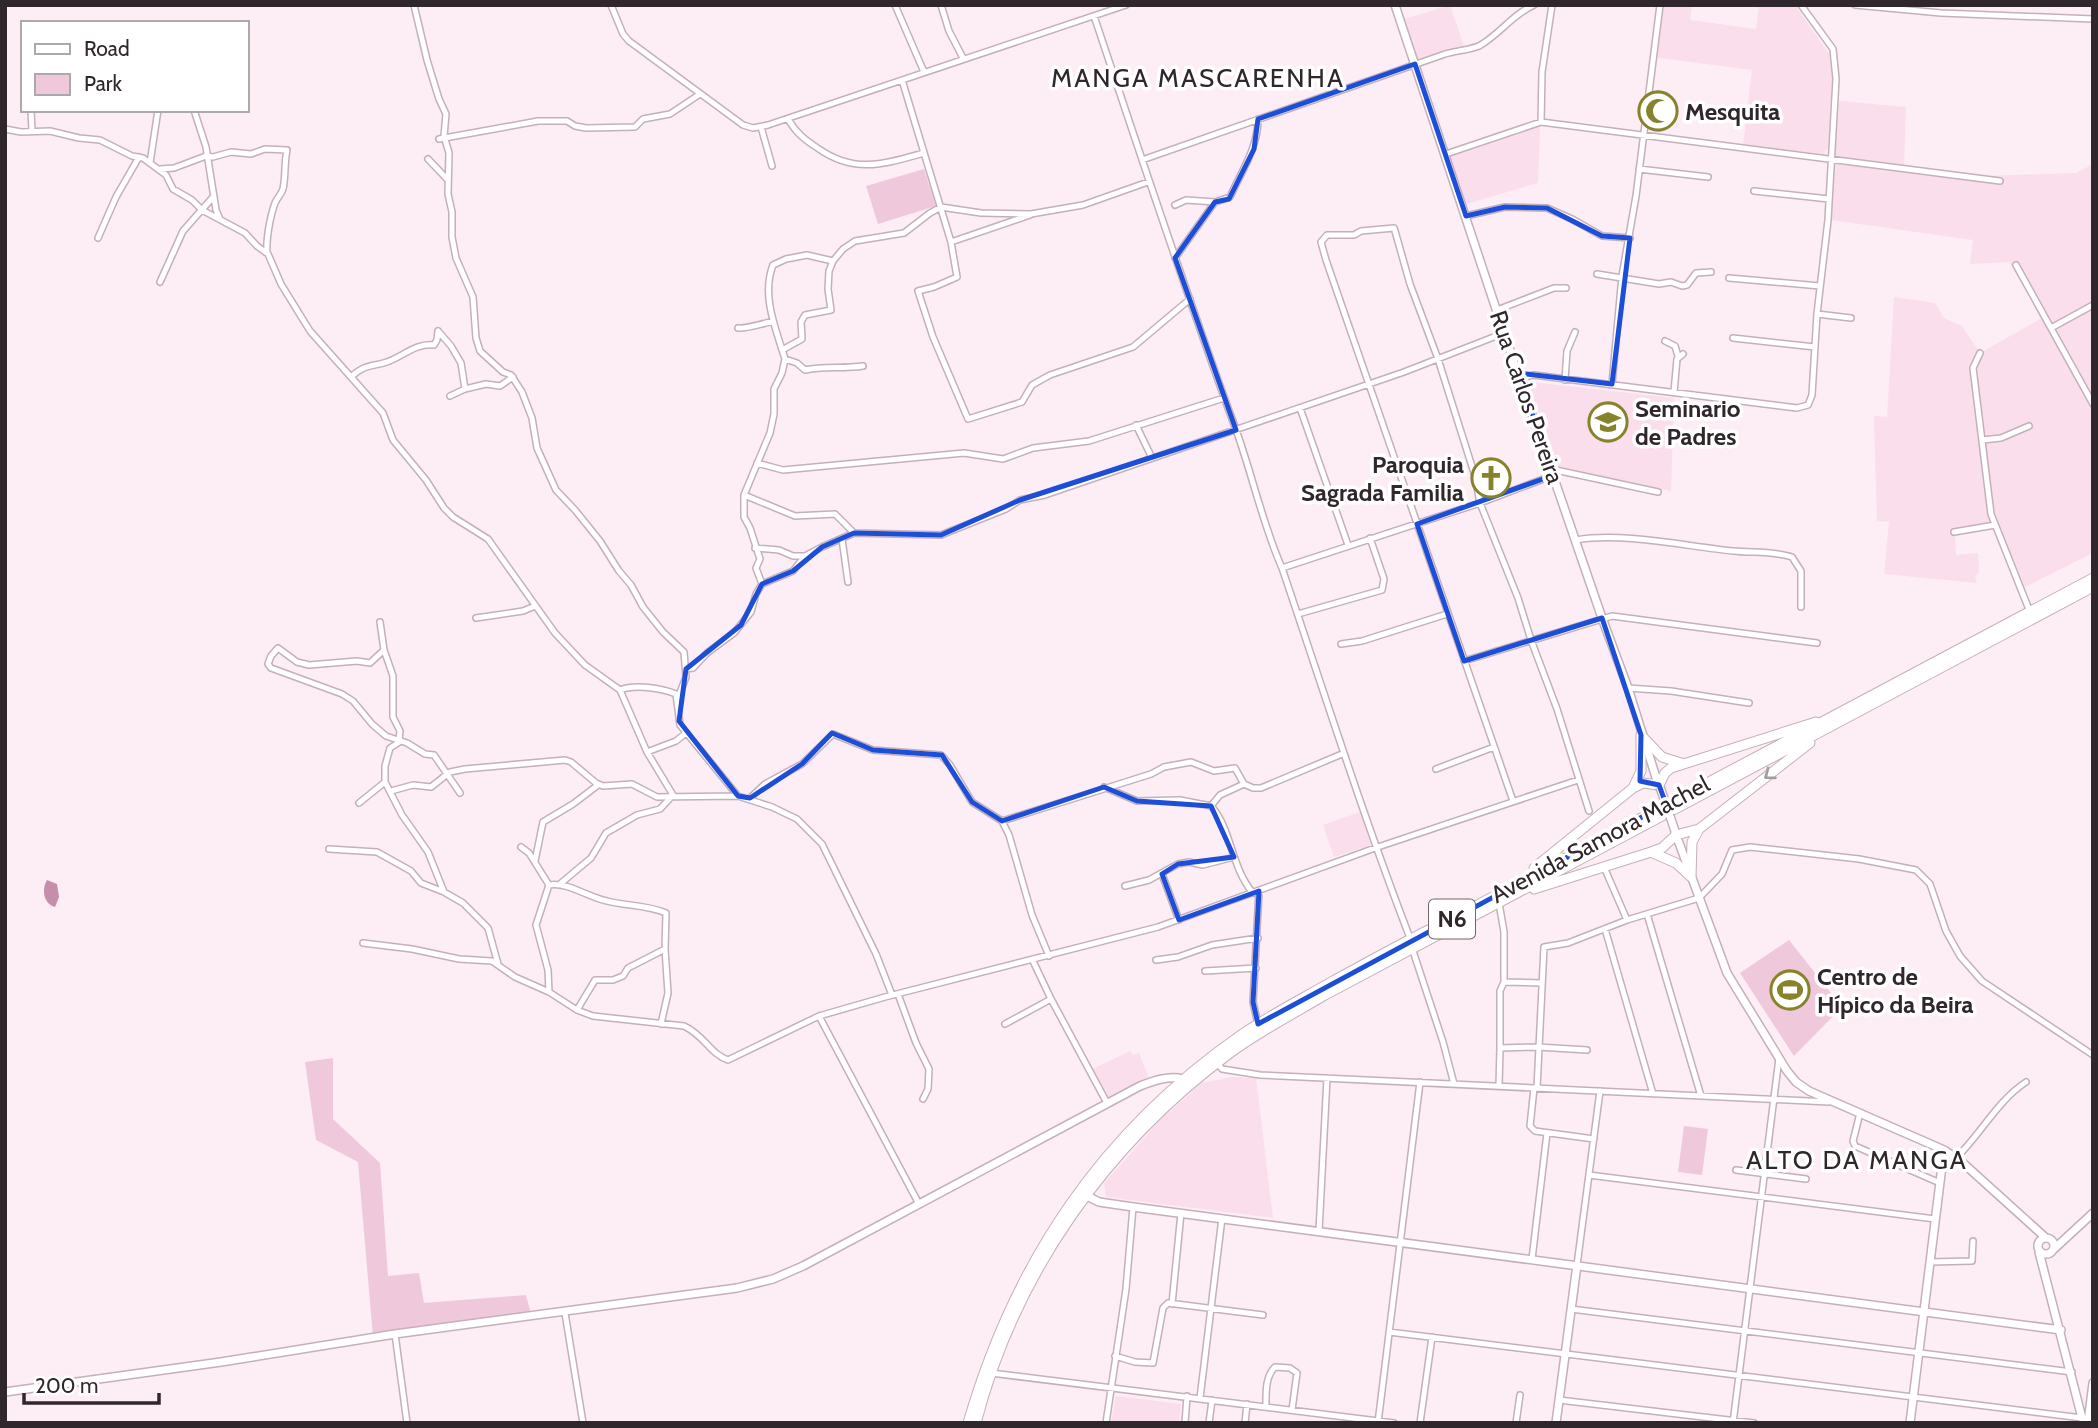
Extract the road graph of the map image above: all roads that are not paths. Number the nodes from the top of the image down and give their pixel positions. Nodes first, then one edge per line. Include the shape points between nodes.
1 (414, 5) edge
2 (611, 5) edge
3 (895, 5) edge
4 (942, 5) edge
5 (1126, 5) edge
6 (1395, 5) edge
7 (1534, 5) edge
8 (1552, 5) edge
9 (1660, 5) edge
10 (1801, 5) edge
11 (1855, 5) edge
12 (1094, 16) junction
13 (2093, 19) edge
14 (963, 58) junction
15 (1415, 64) junction
16 (924, 72) junction
17 (902, 80) junction
18 (700, 94) junction
19 (31, 112) edge
20 (158, 112) edge
21 (195, 112) edge
22 (788, 118) junction
23 (1258, 120) junction
24 (1541, 122) junction
25 (761, 127) junction
26 (5, 129) edge
27 (32, 131) junction
28 (1643, 134) junction
29 (441, 139) junction
30 (924, 153) junction
31 (1446, 154) junction
32 (206, 156) junction
33 (139, 158) junction
34 (1832, 158) junction
35 (428, 159) dead end
36 (1142, 160) junction
37 (150, 163) junction
38 (772, 166) dead end
39 (160, 169) junction
40 (1639, 169) junction
41 (1708, 177) dead end
42 (448, 181) junction
43 (2000, 181) dead end
44 (1148, 182) junction
45 (1754, 191) dead end
46 (214, 196) junction
47 (1829, 199) junction
48 (1215, 202) junction
49 (1175, 205) dead end
50 (941, 207) junction
51 (202, 210) junction
52 (1031, 214) junction
53 (1466, 216) junction
54 (220, 219) junction
55 (98, 238) dead end
56 (1630, 238) junction
57 (951, 242) junction
58 (267, 253) junction
59 (1174, 258) junction
60 (833, 261) junction
61 (2016, 265) dead end
62 (1711, 272) dead end
63 (1597, 274) dead end
64 (1622, 276) junction
65 (1729, 278) dead end
66 (160, 282) dead end
67 (1820, 286) junction
68 (1566, 288) dead end
69 (1190, 299) junction
70 (2093, 305) edge
71 (1497, 310) junction
72 (1817, 314) junction
73 (1851, 318) dead end
74 (774, 321) junction
75 (738, 328) dead end
76 (2050, 328) junction
77 (1575, 332) dead end
78 (1504, 333) junction
79 (1733, 338) dead end
80 (1665, 341) dead end
81 (1815, 347) junction
82 (782, 350) junction
83 (1980, 353) dead end
84 (785, 359) junction
85 (1438, 359) junction
86 (863, 366) dead end
87 (351, 377) junction
88 (513, 377) junction
89 (1520, 378) junction
90 (1565, 380) junction
91 (1369, 384) junction
92 (1612, 384) junction
93 (465, 388) junction
94 (1674, 392) junction
95 (450, 396) dead end
96 (1224, 398) junction
97 (2093, 404) edge
98 (1300, 408) junction
99 (1136, 425) junction
100 (2029, 426) dead end
101 (1236, 430) junction
102 (1982, 440) junction
103 (1152, 458) junction
104 (757, 463) junction
105 (1552, 472) junction
106 (1658, 492) dead end
107 (744, 495) junction
108 (1480, 503) junction
109 (1417, 524) junction
110 (1995, 525) junction
111 (1954, 532) dead end
112 (854, 533) junction
113 (1370, 538) junction
114 (842, 539) junction
115 (1576, 540) junction
116 (1348, 545) junction
117 (755, 548) junction
118 (805, 556) junction
119 (1282, 568) junction
120 (2093, 578) edge
121 (848, 582) dead end
122 (762, 584) junction
123 (2093, 587) edge
124 (535, 606) junction
125 (1801, 607) dead end
126 (2030, 612) junction
127 (1298, 614) junction
128 (1447, 614) junction
129 (476, 618) dead end
130 (1602, 618) junction
131 (380, 622) dead end
132 (1531, 640) junction
133 (1817, 643) dead end
134 (1341, 644) dead end
135 (384, 650) junction
136 (1464, 661) junction
137 (686, 669) junction
138 (1628, 688) junction
139 (620, 690) junction
140 (678, 698) junction
141 (1749, 703) dead end
142 (1825, 720) junction
143 (1822, 732) junction
144 (686, 733) junction
145 (1641, 736) junction
146 (400, 740) junction
147 (1494, 747) junction
148 (647, 752) junction
149 (1342, 754) junction
150 (1683, 763) junction
151 (1436, 769) dead end
152 (446, 775) junction
153 (1578, 780) junction
154 (385, 782) junction
155 (1244, 784) junction
156 (598, 785) junction
157 (1659, 786) junction
158 (1104, 787) junction
159 (1633, 788) junction
160 (391, 790) junction
161 (460, 793) dead end
162 (673, 795) junction
163 (738, 796) junction
164 (750, 799) junction
165 (1514, 801) junction
166 (359, 803) dead end
167 (1211, 806) junction
168 (1589, 811) dead end
169 (1002, 821) junction
170 (1699, 829) junction
171 (1676, 833) junction
172 (521, 847) dead end
173 (1375, 848) junction
174 (329, 849) dead end
175 (1651, 852) junction
176 (1234, 858) junction
177 (535, 861) junction
178 (1604, 867) junction
179 (1162, 874) junction
180 (1691, 877) junction
181 (1518, 882) junction
182 (560, 884) junction
183 (549, 885) junction
184 (1125, 886) dead end
185 (444, 892) junction
186 (1256, 892) junction
187 (1512, 896) junction
188 (1699, 898) junction
189 (1499, 902) junction
190 (1647, 914) junction
191 (1179, 920) junction
192 (1627, 920) junction
193 (1605, 929) junction
194 (1258, 938) junction
195 (1410, 938) junction
196 (363, 943) dead end
197 (1412, 948) junction
198 (665, 949) junction
199 (1049, 956) junction
200 (1156, 960) dead end
201 (1033, 961) junction
202 (498, 964) junction
203 (1256, 968) junction
204 (1205, 971) dead end
205 (1504, 982) junction
206 (1542, 983) junction
207 (549, 992) junction
208 (895, 995) junction
209 (1051, 999) junction
210 (577, 1010) junction
211 (819, 1016) junction
212 (660, 1024) junction
213 (1005, 1024) dead end
214 (1258, 1024) junction
215 (1538, 1047) junction
216 (1500, 1048) junction
217 (1587, 1050) dead end
218 (2093, 1055) edge
219 (1779, 1057) junction
220 (1217, 1063) junction
221 (1327, 1078) junction
222 (1183, 1079) junction
223 (2026, 1082) dead end
224 (1420, 1083) junction
225 (1454, 1084) junction
226 (1499, 1086) junction
227 (1536, 1088) junction
228 (1600, 1091) junction
229 (1653, 1094) junction
230 (1701, 1096) junction
231 (923, 1099) dead end
232 (1774, 1099) junction
233 (1836, 1102) junction
234 (1107, 1103) junction
235 (1860, 1113) junction
236 (1547, 1133) junction
237 (1594, 1139) junction
238 (1944, 1150) junction
239 (1956, 1158) junction
240 (1736, 1170) dead end
241 (1764, 1174) junction
242 (1589, 1175) junction
243 (1806, 1179) dead end
244 (1940, 1183) junction
245 (1085, 1195) junction
246 (1761, 1197) junction
247 (919, 1204) junction
248 (1133, 1207) junction
249 (1181, 1213) junction
250 (2093, 1213) edge
251 (2023, 1217) junction
252 (1222, 1218) junction
253 (1935, 1219) junction
254 (1319, 1231) junction
255 (2072, 1232) junction
256 (2049, 1239) junction
257 (1973, 1241) dead end
258 (1400, 1242) junction
259 (2038, 1247) junction
260 (2052, 1251) junction
261 (1532, 1259) junction
262 (1930, 1262) junction
263 (1577, 1265) junction
264 (2045, 1272) junction
265 (1750, 1287) junction
266 (1172, 1304) junction
267 (1212, 1309) junction
268 (1572, 1309) junction
269 (1924, 1310) junction
270 (565, 1312) junction
271 (1263, 1315) dead end
272 (2061, 1330) junction
273 (1745, 1331) junction
274 (1389, 1332) junction
275 (395, 1334) junction
276 (1432, 1337) junction
277 (1919, 1353) junction
278 (1566, 1354) junction
279 (1115, 1356) junction
280 (991, 1373) junction
281 (2072, 1373) junction
282 (1739, 1376) junction
283 (2093, 1383) edge
284 (1111, 1387) junction
285 (5, 1392) edge
286 (1520, 1395) dead end
287 (1187, 1396) junction
288 (1200, 1398) junction
289 (1913, 1398) junction
290 (1212, 1400) junction
291 (1559, 1400) junction
292 (1247, 1404) junction
293 (1266, 1407) junction
294 (1292, 1410) junction
295 (2086, 1420) edge
296 (1378, 1422) edge
297 (1733, 1422) edge
298 (407, 1423) edge
299 (583, 1423) edge
300 (968, 1423) edge
301 (976, 1423) edge
302 (1106, 1423) edge
303 (1185, 1423) edge
304 (1209, 1423) edge
305 (1245, 1423) edge
306 (1394, 1423) edge
307 (1420, 1423) edge
308 (1516, 1423) edge
309 (1556, 1423) edge
310 (1754, 1423) edge
311 (1910, 1423) edge

1 - 29 street via 446,114
2 - 18 street via 629,41
3 - 16 street
4 - 14 street
5 - 12 street
6 - 15 main road, Rua Carlos Pereira
7 - 15 street via 1479,46
8 - 24 street via 1542,72
9 - 28 street
10 - 34 street via 1835,54
11 - 13 street
12 - 14 street
12 - 36 street
14 - 16 street
15 - 23 street
15 - 31 main road, Rua Carlos Pereira
16 - 17 street
17 - 22 street
17 - 30 street
18 - 25 street via 743,125
18 - 29 street via 670,114 643,120 635,127 586,128 567,121 538,121
19 - 27 street
20 - 37 street
21 - 32 street
22 - 25 street
22 - 30 street via 800,137 847,164 871,165
23 - 36 street
23 - 48 street via 1254,149 1230,197
24 - 28 street
24 - 31 street
25 - 38 street
26 - 27 street
27 - 33 street via 100,140
28 - 34 street
28 - 40 street
29 - 42 street via 449,153
30 - 50 street
31 - 53 main road, Rua Carlos Pereira
32 - 39 street
32 - 46 street
32 - 58 street via 287,150
33 - 37 street
33 - 55 street
34 - 43 street
34 - 47 street
35 - 42 street
36 - 44 street
37 - 39 street
39 - 51 street via 173,189
40 - 41 street
40 - 56 street
42 - 88 street via 456,258 472,297 478,346
44 - 52 street via 1083,205
44 - 59 street
45 - 47 street
46 - 51 street
46 - 54 street
47 - 67 street
48 - 49 street via 1186,200
48 - 59 street
50 - 52 street
50 - 57 street
50 - 60 street via 904,233 852,242
51 - 54 street
51 - 66 street via 184,231
52 - 57 street
53 - 56 street via 1506,207 1546,208 1602,236
53 - 71 main road, Rua Carlos Pereira
54 - 58 street
56 - 64 street
57 - 69 street via 956,279 918,291 968,419 1022,402 1032,385 1050,375 1133,347
58 - 87 street via 304,323
59 - 69 street
60 - 74 street via 807,255 773,265 768,284
60 - 82 street via 828,280 831,310 805,315 802,339
61 - 76 street
62 - 64 street via 1696,273 1682,286
63 - 64 street
64 - 92 street
65 - 67 street
67 - 72 street
68 - 71 street via 1554,288
69 - 96 street
70 - 76 street
71 - 78 main road, Rua Carlos Pereira
72 - 73 street
72 - 81 street
74 - 75 street
74 - 82 street
76 - 97 street
77 - 90 street via 1567,351
78 - 85 street
78 - 89 main road, Rua Carlos Pereira
79 - 81 street
80 - 94 street via 1681,355
81 - 94 street via 1812,395 1803,407
82 - 84 street
83 - 102 street via 1973,368
84 - 86 street via 805,370
84 - 104 street via 774,389 770,433
85 - 91 street
85 - 91 street via 1394,228 1327,235 1321,242 1326,260
85 - 108 street
87 - 93 street via 422,344 434,345 438,331 461,363
87 - 124 street via 383,413 393,440 444,508 488,539
88 - 93 street via 500,386
88 - 137 street via 530,411 537,448 556,490 600,541 643,607 682,650
89 - 90 street via 1534,375
89 - 105 main road, Rua Carlos Pereira
90 - 92 street
91 - 98 street
91 - 109 street
92 - 94 street
93 - 95 street
96 - 99 street
96 - 101 street
98 - 101 street
98 - 116 street
99 - 103 street
99 - 104 street via 1089,441 1033,449 1003,459 964,453 783,470
100 - 102 street via 2001,438
101 - 103 street
101 - 119 street
102 - 110 street
103 - 112 street via 1020,500 941,535
104 - 107 street
105 - 106 street
105 - 108 street
105 - 115 main road, Rua Carlos Pereira
107 - 112 street via 795,516 835,514
107 - 117 street via 744,517
108 - 109 street
108 - 132 street
109 - 113 street
109 - 128 street
110 - 111 street
110 - 126 street
112 - 114 street
113 - 116 street
113 - 127 street via 1384,579 1382,590
114 - 118 street
114 - 121 street
115 - 125 street via 1603,537 1784,554 1792,557 1801,571
115 - 130 main road, Rua Carlos Pereira
116 - 119 street
117 - 118 street
117 - 122 street
118 - 122 street via 793,571
119 - 127 street
120 - 126 highway, Avenida Samora Machel / N6
122 - 137 street via 751,611 734,633
123 - 143 highway, Avenida Samora Machel / N6
124 - 129 street
124 - 139 street via 580,660
126 - 142 highway, Avenida Samora Machel / N6
127 - 149 street
128 - 134 street
128 - 136 street
130 - 132 street
130 - 133 street via 1616,616
130 - 138 main road, Rua Carlos Pereira
131 - 135 street
132 - 136 street
132 - 153 street
135 - 146 street via 393,676 393,718
135 - 146 street via 370,663 311,665 297,662 278,648 268,664 342,694 384,735
136 - 147 street
137 - 140 street
138 - 141 street
138 - 145 main road, Rua Carlos Pereira
139 - 140 street via 646,688 674,692
139 - 148 street
140 - 144 street via 679,721
142 - 150 highway
142 - 181 highway, Avenida Samora Machel / N6
143 -> 170 highway
143 - 187 highway, Avenida Samora Machel / N6
144 - 148 street
144 - 163 street
145 - 150 highway via 1662,757
145 - 157 main road, Rua Carlos Pereira
145 - 159 highway via 1641,771
146 - 152 street via 434,755
146 - 154 street via 390,748
147 - 151 street
147 - 165 street
148 - 162 street
149 - 155 street via 1261,788
149 - 173 street
150 - 157 highway via 1665,773
152 - 156 street via 464,769 565,760
152 - 160 street via 430,787
152 - 161 street
153 - 165 street
153 - 168 street
154 - 160 street
154 - 166 street
155 - 158 street via 1235,768 1214,771 1191,762
155 - 167 street via 1220,795
156 - 162 street via 632,784 657,797
156 - 177 street via 543,822
157 - 159 highway via 1643,783
157 - 171 main road, Rua Carlos Pereira, bridge
158 - 167 street via 1136,801 1180,800
158 - 169 street
159 - 181 highway
160 - 185 street via 402,816 428,852
162 - 163 street
162 - 182 street via 660,809 637,815 606,833 591,858
163 - 164 street
164 - 169 street via 765,784 802,764 835,734 873,750 941,755 972,802
164 - 208 street via 797,819 822,844
165 - 173 street
167 - 176 street
169 - 199 street
170 - 171 highway
170 - 180 highway via 1692,842
171 - 175 highway
171 - 180 main road, Rua Carlos Pereira
172 - 177 street
173 - 186 street
173 - 195 street
174 - 185 street via 377,852 411,871 421,883
175 - 178 highway
175 - 180 highway via 1676,863
176 - 179 street via 1203,865 1178,864
176 - 186 street via 1241,878
177 - 183 street
178 - 187 highway
178 - 192 street
179 - 184 street
179 - 191 street
180 - 188 main road, Rua Carlos Pereira
181 - 195 highway, Avenida Samora Machel / N6
182 - 183 street
182 - 198 street via 608,902 666,913
183 - 207 street via 536,925
185 - 202 street via 463,903 488,928
186 - 191 street
186 - 194 street
187 - 189 highway, Avenida Samora Machel / N6
188 - 190 street
188 - 218 street via 1722,874 1732,850 1743,847 1916,870 1927,880 1946,931 1972,971
188 - 219 main road, Rua Carlos Pereira via 1727,973
189 - 197 highway, Avenida Samora Machel / N6
189 - 205 street
190 - 192 street
190 - 230 street
191 - 199 street
192 - 193 street
193 - 206 street via 1544,947
193 - 229 street
194 - 200 street
194 - 203 street
195 - 214 highway, Avenida Samora Machel / N6
196 - 202 street
197 - 220 highway, Avenida Samora Machel / N6 via 1265,1030
197 - 225 street
198 - 210 street via 628,968 623,976 596,980
198 - 212 street via 668,993
199 - 201 street
201 - 208 street
201 - 209 street
202 - 207 street
203 - 204 street
203 - 214 street
205 - 206 street
205 - 216 street via 1500,990
206 - 215 street
207 - 210 street
208 - 211 street
208 - 231 street via 929,1069
209 - 213 street
209 - 234 street
210 - 212 street
211 - 212 street via 728,1060 692,1030
211 - 247 street
214 - 222 highway, Avenida Samora Machel / N6
215 - 216 street
215 - 217 street
215 - 227 street
216 - 226 street
219 - 232 street
219 - 233 main road, Rua Carlos Pereira via 1803,1087
220 - 221 street via 1222,1069 1260,1075
220 - 245 highway, Avenida Samora Machel / N6 via 1164,1108
221 - 224 street
221 - 254 street
222 - 234 main road via 1153,1081
222 - 300 highway, Avenida Samora Machel / N6 via 1110,1152 1056,1223 1005,1319
223 - 239 street via 2010,1093
224 - 225 street
224 - 258 street
225 - 226 street
226 - 227 street
227 - 228 street
227 - 236 street via 1531,1126
228 - 229 street
228 - 237 street
229 - 230 street
230 - 232 street
232 - 233 street
232 - 241 street
233 - 235 main road, Rua Carlos Pereira
234 - 247 main road
235 - 238 main road, Rua Carlos Pereira
235 - 244 street via 1855,1146
236 - 237 street
236 - 261 street
237 - 242 street
238 - 239 main road, Rua Carlos Pereira
238 - 244 main road
239 - 251 main road, Rua Carlos Pereira
240 - 241 street
241 - 243 street
241 - 246 street
242 - 246 street
242 - 263 street
244 - 253 main road
245 - 248 main road
245 - 280 highway, Avenida Samora Machel / N6 via 1024,1294
246 - 253 street
246 - 265 street
247 - 270 main road via 773,1279 737,1289
248 - 249 main road
248 - 279 street
249 - 252 main road
249 - 266 street
250 - 255 main road
251 - 256 main road, Rua Carlos Pereira
251 - 259 main road
252 - 254 main road
252 - 267 street
253 - 262 main road
254 - 258 main road
255 - 256 main road
255 - 260 main road
256 - 259 main road
256 - 260 main road
257 - 262 street via 1968,1263
258 - 261 main road
258 - 274 street
259 - 260 main road via 2044,1255
259 - 264 main road
260 - 264 main road
261 - 263 main road
262 - 269 main road
263 - 265 main road
263 - 268 main road
264 - 272 main road
265 - 269 main road
265 - 273 street
266 - 267 street
266 - 279 street via 1163,1308 1153,1363
267 - 271 street
267 - 288 street
268 - 273 street
268 - 278 main road
269 - 272 main road
269 - 277 main road
270 - 275 main road
270 - 299 street
272 - 281 main road
273 - 277 street
273 - 282 street
274 - 276 street
274 - 296 street
275 - 285 main road
275 - 298 street
276 - 278 street
276 - 307 street
277 - 281 street
277 - 289 main road
278 - 282 street
278 - 291 main road
279 - 284 street
280 - 284 street
280 - 301 highway, N6
281 - 295 main road
282 - 289 street
282 - 297 street
283 - 295 main road
284 - 287 street
284 - 302 street
286 - 308 street
287 - 288 street
287 - 303 street
288 - 290 street
289 - 295 street
289 - 311 main road
290 - 292 street
290 - 304 street
291 - 297 street
291 - 309 main road
292 - 293 street
292 - 305 street
293 - 294 street
293 - 294 street via 1271,1370 1290,1368 1297,1373
294 - 296 street
296 - 306 street
297 - 310 street

